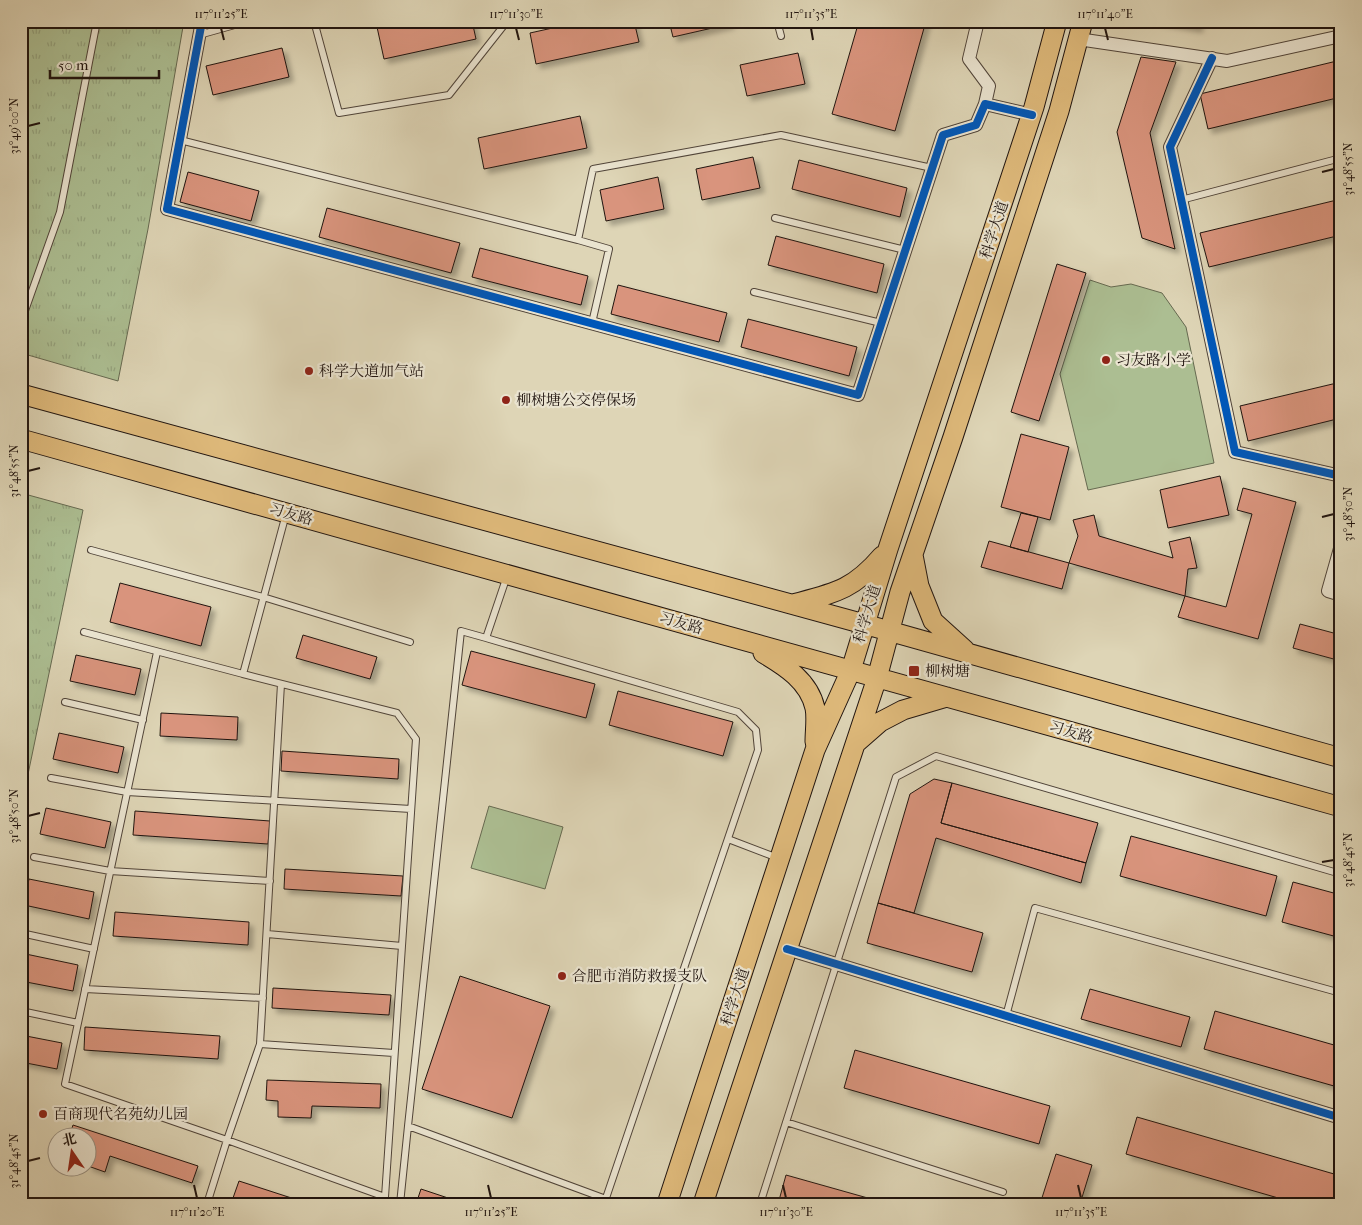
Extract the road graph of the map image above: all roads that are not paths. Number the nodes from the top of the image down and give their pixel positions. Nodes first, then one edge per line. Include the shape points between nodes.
1 (97, 21) edge
2 (202, 21) edge
3 (249, 21) edge
4 (314, 21) edge
5 (516, 21) edge
6 (777, 21) edge
7 (978, 21) edge
8 (1057, 21) edge
9 (1080, 30) edge
10 (199, 35) junction
11 (781, 36) dead end
12 (1341, 36) edge
13 (1212, 58) junction
14 (985, 104) junction
15 (1032, 115) junction
16 (180, 140) junction
17 (1341, 158) edge
18 (932, 168) junction
19 (1181, 200) junction
20 (776, 218) dead end
21 (578, 240) junction
22 (905, 250) junction
23 (754, 292) dead end
24 (21, 322) edge
25 (592, 323) junction
26 (881, 323) junction
27 (21, 394) edge
28 (21, 439) edge
29 (1341, 476) edge
30 (286, 513) junction
31 (1341, 545) edge
32 (888, 549) junction
33 (91, 550) dead end
34 (913, 553) junction
35 (507, 574) junction
36 (1341, 595) edge
37 (263, 597) junction
38 (792, 604) junction
39 (864, 624) junction
40 (890, 631) junction
41 (84, 632) dead end
42 (486, 638) junction
43 (738, 639) junction
44 (410, 642) dead end
45 (157, 652) junction
46 (968, 653) junction
47 (850, 670) junction
48 (243, 674) junction
49 (877, 678) junction
50 (281, 684) junction
51 (947, 697) junction
52 (65, 702) dead end
53 (143, 720) junction
54 (855, 744) junction
55 (815, 750) junction
56 (1341, 758) edge
57 (51, 778) dead end
58 (127, 792) junction
59 (274, 800) junction
60 (1341, 807) edge
61 (411, 809) junction
62 (728, 839) junction
63 (34, 856) dead end
64 (780, 858) junction
65 (110, 871) junction
66 (1341, 874) edge
67 (270, 881) junction
68 (21, 933) edge
69 (267, 934) junction
70 (402, 946) junction
71 (94, 949) junction
72 (787, 949) junction
73 (837, 964) junction
74 (86, 988) junction
75 (1341, 993) edge
76 (263, 998) junction
77 (21, 1011) edge
78 (1006, 1016) junction
79 (78, 1023) junction
80 (260, 1044) junction
81 (394, 1053) junction
82 (1341, 1118) edge
83 (786, 1122) junction
84 (408, 1126) junction
85 (227, 1140) junction
86 (1003, 1192) dead end
87 (605, 1201) edge
88 (207, 1204) edge
89 (400, 1204) edge
90 (668, 1204) edge
91 (703, 1204) edge
92 (760, 1204) edge

1 - 24 lane via 60,212
2 - 10 street
3 - 10 lane
4 - 5 lane via 339,113 449,95 505,24
6 - 11 lane
7 - 14 street via 969,60 989,86
8 - 15 main road, 科学大道
9 - 13 street
9 - 34 main road, 科学大道 via 1059,111
10 - 16 street
12 - 13 street via 1226,60
13 - 19 street via 1170,147
14 - 15 street
14 - 18 street via 976,125 942,135
15 - 32 main road, 科学大道
16 - 21 lane
16 - 25 street via 167,210
17 - 19 lane
18 - 21 lane via 781,135 593,169
18 - 22 street
19 - 29 street via 1235,452
20 - 22 lane
21 - 25 lane via 609,249
22 - 26 street
23 - 26 lane
25 - 26 street via 858,395
27 - 38 main road
28 - 30 main road, 习友路
30 - 35 main road, 习友路
30 - 37 lane
31 - 36 street via 1328,591
32 - 38 main road via 865,576 835,593
32 - 39 main road, 科学大道
33 - 37 lane
34 - 40 main road, 科学大道
34 - 46 main road via 919,586 933,621
35 - 42 lane
35 - 43 main road, 习友路
37 - 44 lane
37 - 48 lane
38 - 39 main road
39 - 40 main road
39 - 47 main road, 科学大道
40 - 46 main road
40 - 49 main road, 科学大道
41 - 45 lane
42 - 62 lane via 738,712 756,730 758,750
42 - 84 lane via 461,631
43 - 47 main road, 习友路
43 - 55 main road via 790,669 811,694 815,709
45 - 48 lane
45 - 53 lane
46 - 56 main road
47 - 49 main road, 习友路
47 - 55 main road, 科学大道
48 - 50 lane
49 - 51 main road, 习友路
49 - 54 main road, 科学大道
50 - 59 lane
50 - 61 lane via 397,713 416,739
51 - 54 main road via 903,710 880,722
51 - 60 main road, 习友路
52 - 53 lane
53 - 58 lane
54 - 72 main road, 科学大道
55 - 64 main road, 科学大道
57 - 58 lane
58 - 59 lane
58 - 65 lane
59 - 61 lane
59 - 67 lane
61 - 70 lane
62 - 64 lane
62 - 87 lane
63 - 65 lane
64 - 90 main road, 科学大道
65 - 67 lane
65 - 71 lane
66 - 73 lane via 936,756 896,777
67 - 69 lane
68 - 71 lane
69 - 70 lane
69 - 76 lane
70 - 81 lane
71 - 74 lane
72 - 73 street
72 - 91 main road, 科学大道
73 - 78 street
73 - 83 lane
74 - 76 lane
74 - 79 lane
75 - 78 lane via 1035,908
76 - 80 lane
77 - 79 lane
78 - 82 street
79 - 85 lane via 65,1084
80 - 81 lane
80 - 85 lane
81 - 85 lane via 385,1197
83 - 86 lane
83 - 92 lane
84 - 87 lane
84 - 89 lane
85 - 88 lane

